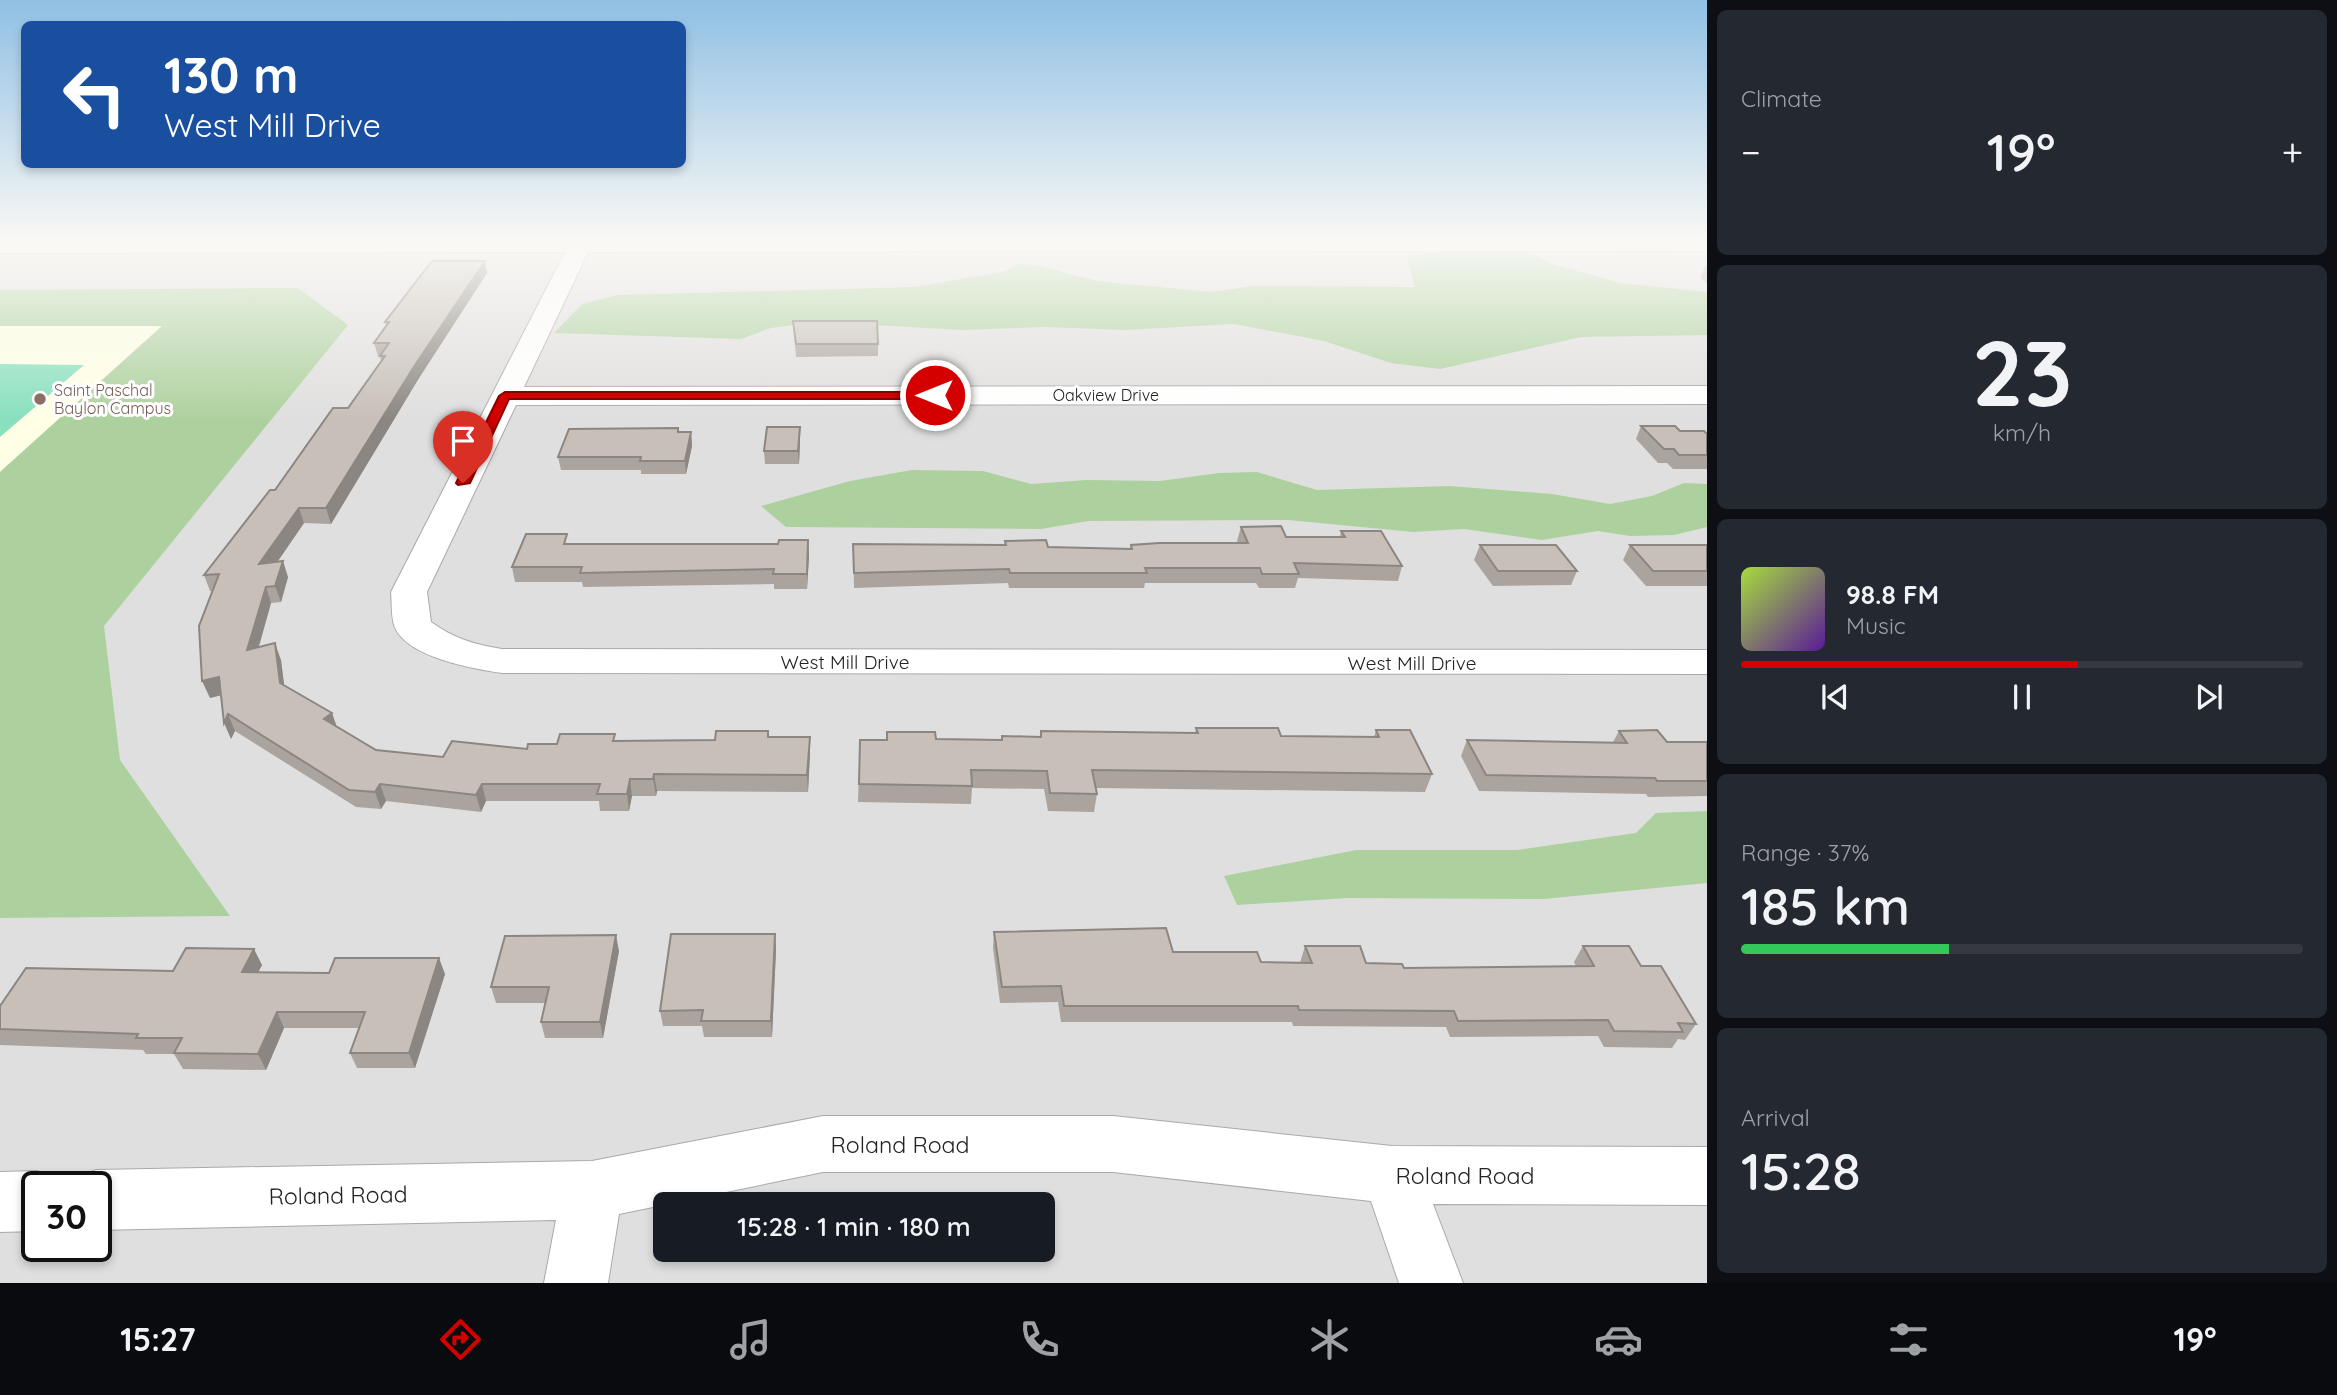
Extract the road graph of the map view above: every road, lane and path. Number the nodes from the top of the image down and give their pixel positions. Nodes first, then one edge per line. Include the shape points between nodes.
1 (553, 300) edge
2 (1707, 395) edge
3 (505, 396) junction
4 (1707, 662) edge
5 (1392, 1175) junction
6 (1707, 1177) edge
7 (592, 1190) junction
8 (112, 1200) edge
9 (21, 1201) edge
10 (0, 1202) edge
11 (576, 1283) edge
12 (1431, 1283) edge

1 - 3 street, West Mill Drive
2 - 3 street, Oakview Drive
3 - 4 street, West Mill Drive via 409,592 413,626 435,644 463,654 524,662
5 - 6 street, Roland Road
5 - 7 street, Roland Road via 1113,1144 823,1144
5 - 12 street
7 - 8 street, Roland Road
7 - 11 street
9 - 10 street

